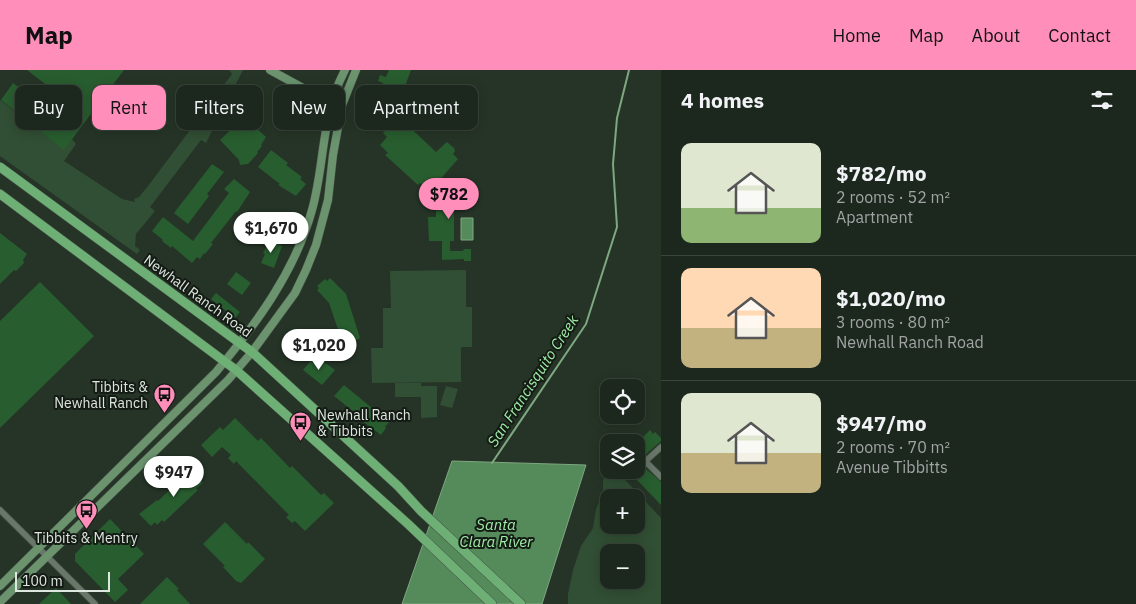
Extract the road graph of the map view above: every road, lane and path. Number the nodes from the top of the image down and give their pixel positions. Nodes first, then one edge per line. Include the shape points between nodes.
1 (270, 70) edge
2 (344, 70) edge
3 (356, 70) edge
4 (299, 85) edge
5 (338, 85) edge
6 (345, 98) edge
7 (327, 130) edge
8 (338, 130) edge
9 (0, 167) edge
10 (0, 194) edge
11 (240, 344) junction
12 (252, 352) junction
13 (225, 361) junction
14 (236, 370) junction
15 (661, 446) edge
16 (646, 461) joint
17 (661, 477) edge
18 (0, 510) edge
19 (39, 548) junction
20 (46, 556) junction
21 (0, 586) edge
22 (0, 602) edge
23 (95, 604) edge
24 (492, 604) edge
25 (521, 604) edge

1 - 4 street
2 - 5 street
3 - 6 street
7 - 11 street via 316,195 302,240 285,278
8 - 12 street via 328,200 312,254 296,293
9 - 11 main road, Newhall Ranch Road
10 - 13 main road
11 - 12 main road, Newhall Ranch Road
11 - 13 street
12 - 14 street
12 - 25 main road, Newhall Ranch Road
13 - 14 main road
13 - 19 street
14 - 20 street
14 - 24 main road
15 - 16 street
16 - 17 street
18 - 19 street
19 - 20 street
19 - 21 street
20 - 22 street
20 - 23 street

